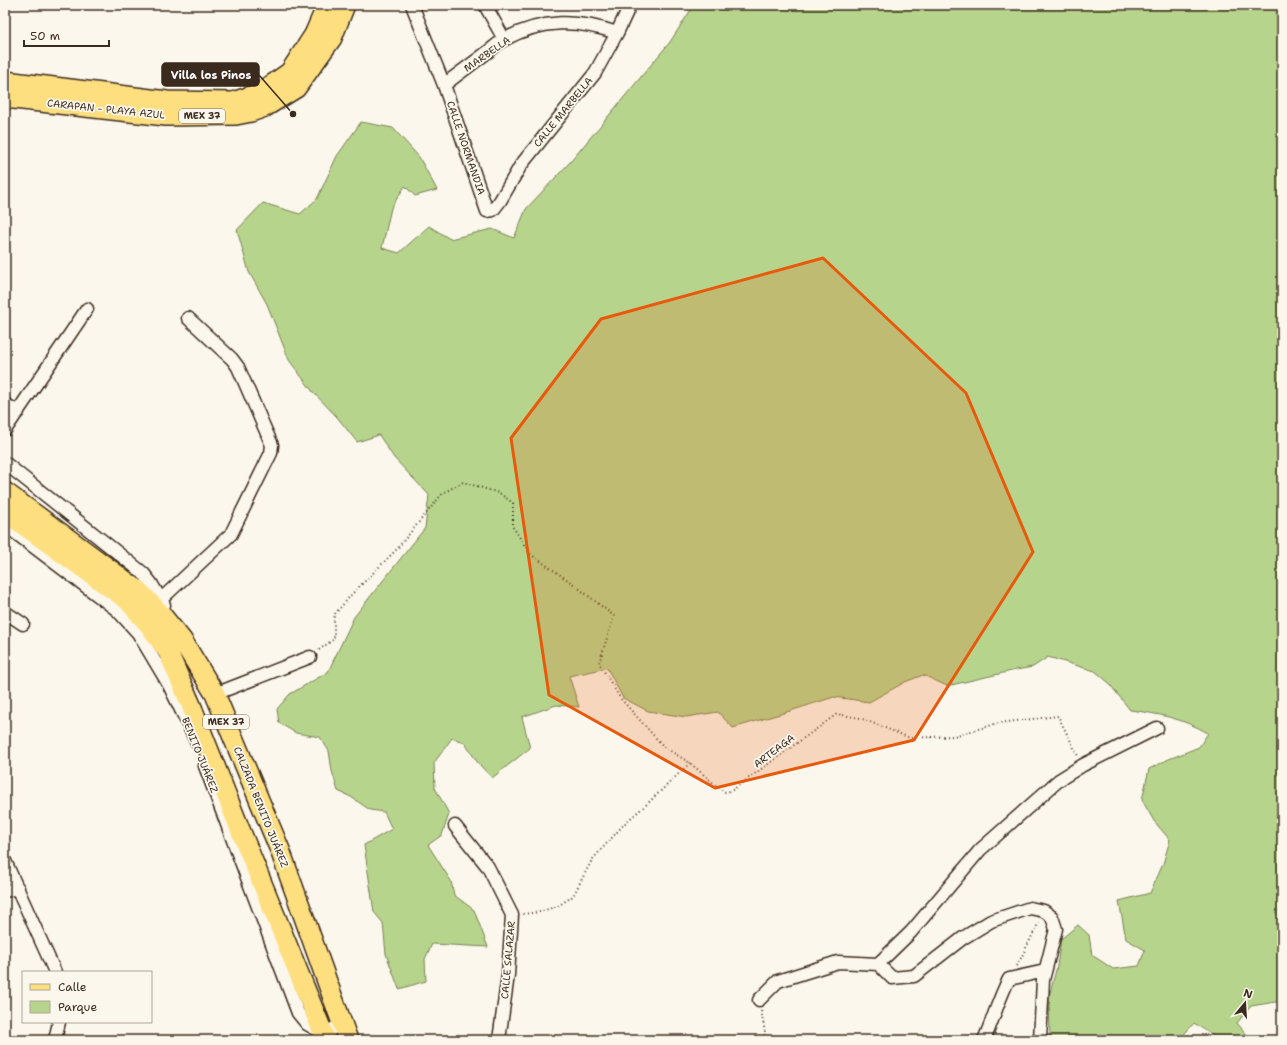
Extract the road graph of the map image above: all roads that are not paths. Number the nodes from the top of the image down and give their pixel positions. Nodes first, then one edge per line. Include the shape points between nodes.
1 (327, 5) edge
2 (345, 5) edge
3 (412, 5) edge
4 (485, 5) edge
5 (630, 5) edge
6 (617, 34) junction
7 (504, 40) junction
8 (5, 81) edge
9 (444, 85) junction
10 (5, 98) edge
11 (487, 212) joint
12 (87, 309) dead end
13 (188, 318) dead end
14 (5, 404) edge
15 (18, 412) junction
16 (5, 430) edge
17 (5, 463) edge
18 (5, 492) edge
19 (5, 512) edge
20 (5, 525) edge
21 (158, 603) junction
22 (5, 612) edge
23 (23, 624) dead end
24 (310, 657) road end
25 (215, 694) junction
26 (1157, 728) dead end
27 (455, 826) dead end
28 (5, 861) edge
29 (18, 888) junction
30 (5, 891) edge
31 (878, 964) junction
32 (55, 971) edge
33 (1045, 971) junction
34 (759, 1000) road end
35 (59, 1023) edge
36 (345, 1033) edge
37 (325, 1037) edge
38 (1040, 1037) edge
39 (55, 1040) edge
40 (499, 1040) edge
41 (984, 1040) edge

1 - 8 main road, CARAPAN - PLAYA AZUL / MEX 37 via 314,35 290,72 260,93 233,102 167,101
2 - 10 main road, CARAPAN - PLAYA AZUL / MEX 37 via 332,38 296,88 265,107 251,112 236,115 166,116
3 - 9 street
4 - 7 street
5 - 6 street, CALLE MARBELLA
6 - 7 street, MARBELLA via 579,23 558,23 524,30
6 - 11 street, CALLE MARBELLA via 595,72 521,165 500,201 493,210
7 - 9 street, MARBELLA
9 - 11 street, CALLE NORMANDIA
12 - 15 street
13 - 21 street via 232,359 238,368 272,445 271,453 231,534
14 - 15 street
15 - 16 street
17 - 21 street via 142,573
18 - 21 main road, CALZADA BENITO JUÁREZ / MEX 37
19 - 37 main road, MEX 37 via 127,600 168,652
20 - 37 street, BENITO JUÁREZ via 118,610 138,633 169,685 194,738 298,1013 307,1024
21 - 25 main road, CALZADA BENITO JUÁREZ / MEX 37
22 - 23 street
24 - 25 street
25 - 36 main road, CALZADA BENITO JUÁREZ / MEX 37 via 280,850
26 - 31 street via 1083,765 1059,780 980,850 912,932
27 - 40 street, CALLE SALAZAR via 488,867 512,915 508,975
28 - 29 street
29 - 30 street
29 - 32 street
31 - 33 street via 892,978 914,976 963,938 990,921 1030,908 1044,911 1052,917 1056,929
31 - 34 street via 838,962 778,981
33 - 38 street
33 - 41 street via 1009,979
35 - 39 street
36 - 37 street

